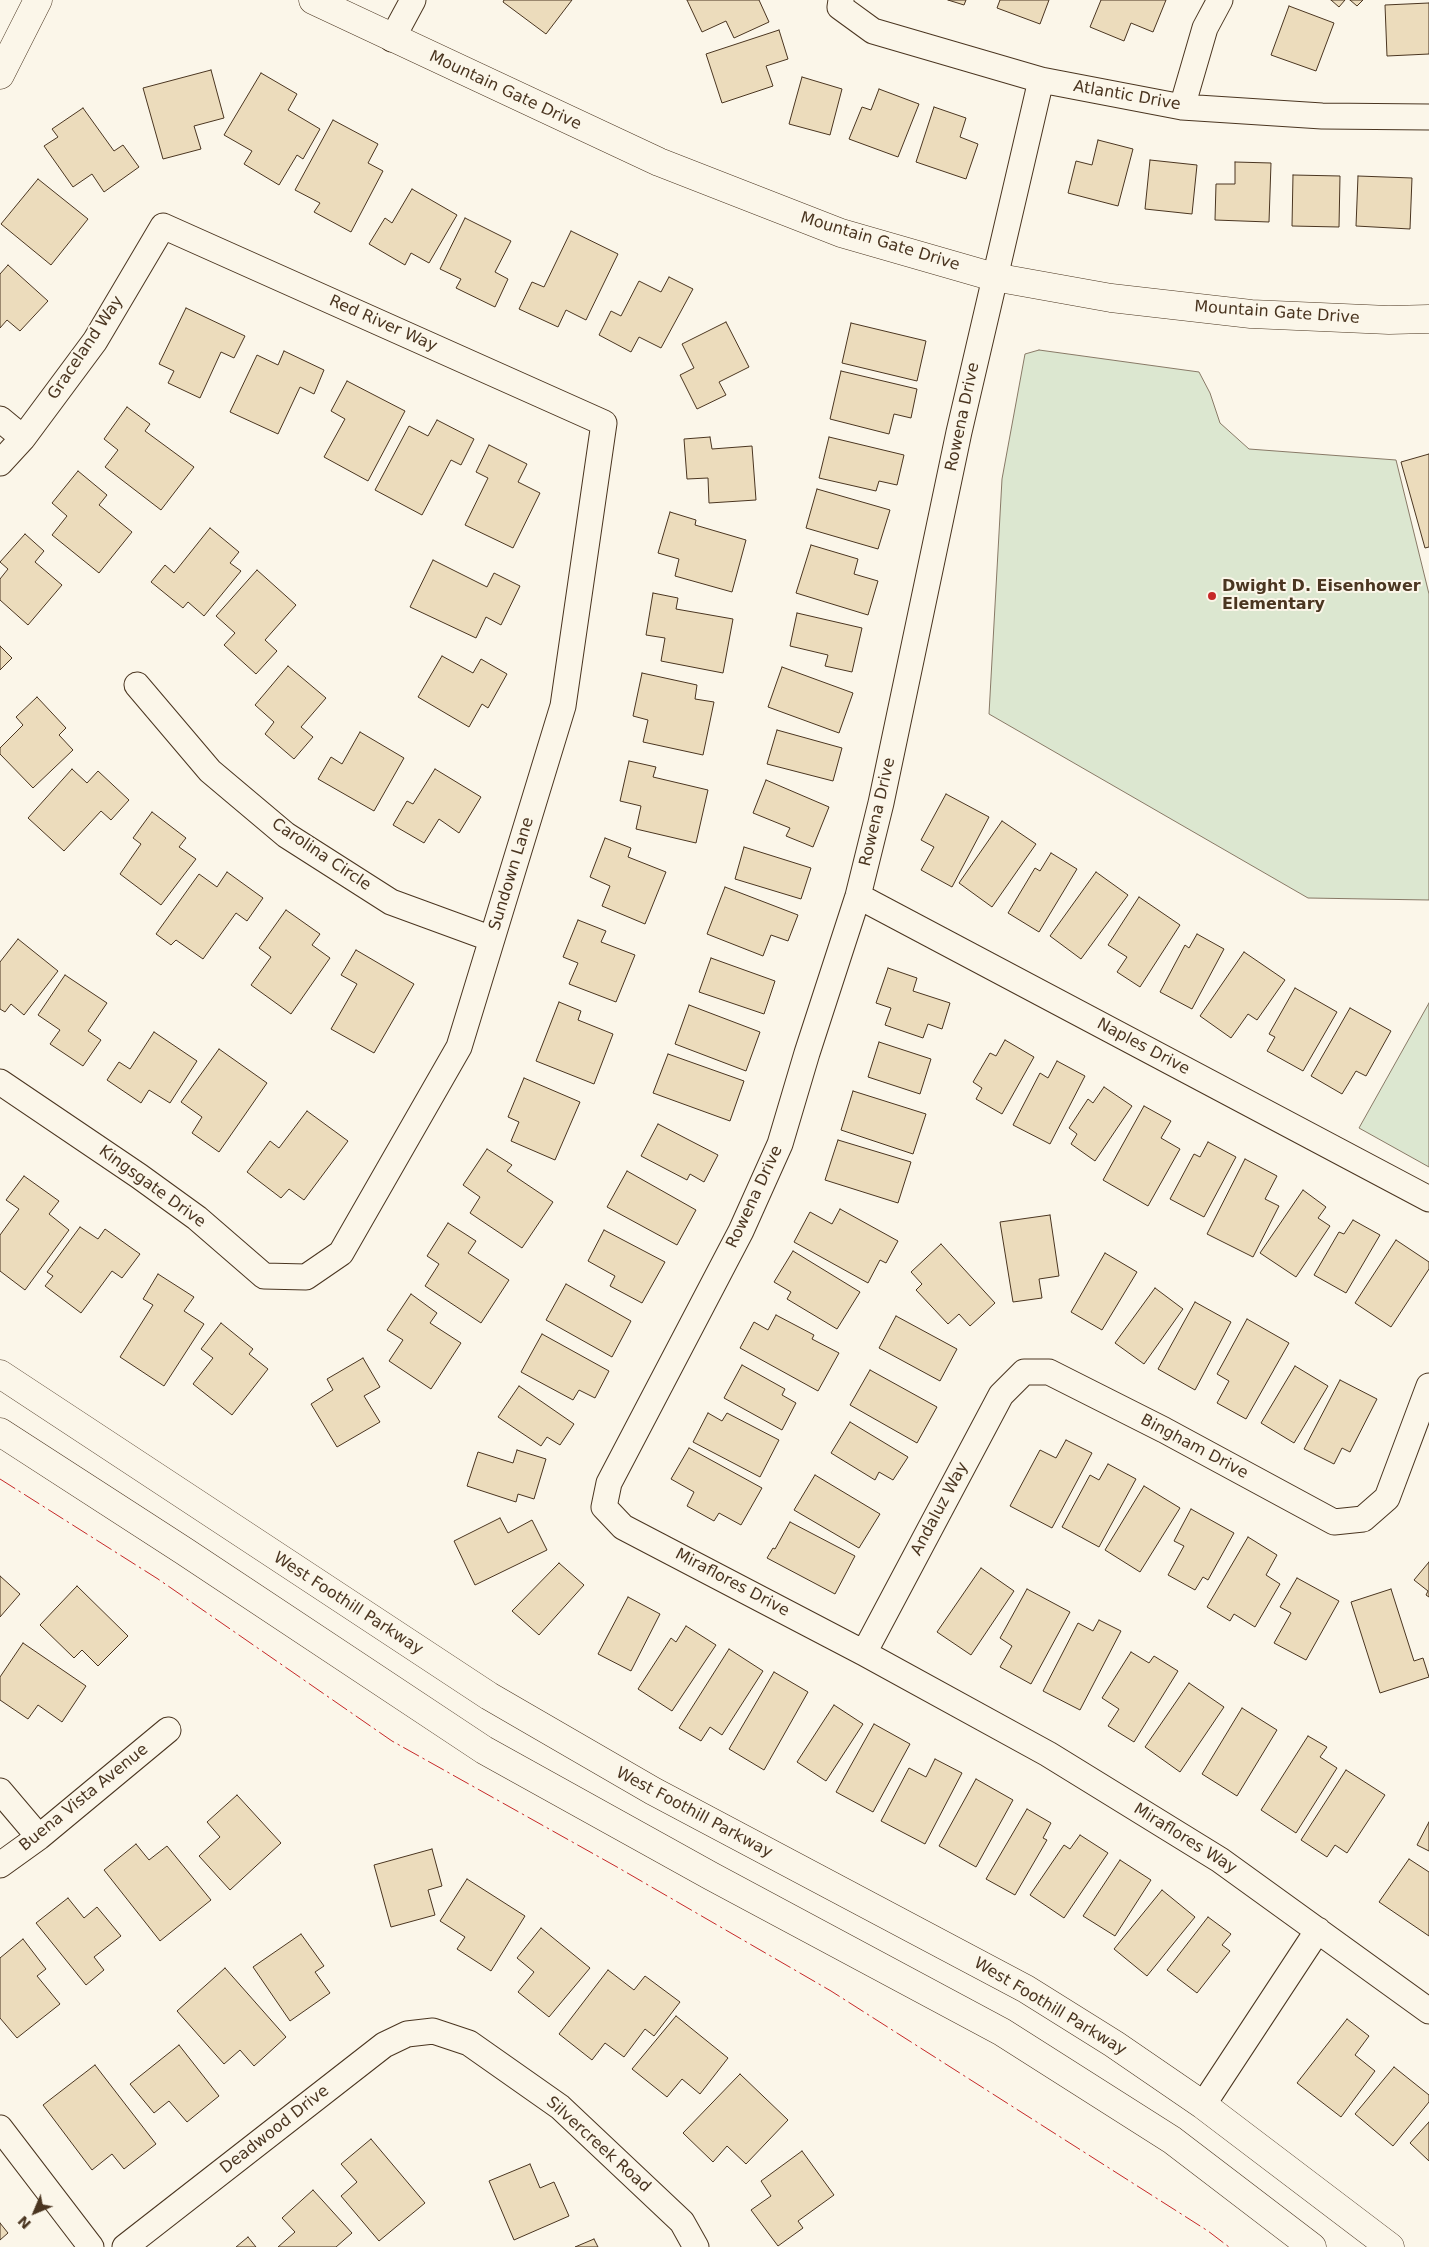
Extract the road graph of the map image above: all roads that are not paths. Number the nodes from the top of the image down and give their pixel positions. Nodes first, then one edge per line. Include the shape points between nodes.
1 (38, 0) edge
2 (313, 0) edge
3 (413, 0) edge
4 (1220, 0) edge
5 (841, 3) edge
6 (392, 38) junction
7 (0, 75) edge
8 (1041, 80) junction
9 (1182, 107) junction
10 (1429, 117) edge
11 (163, 226) joint
12 (994, 277) junction
13 (1429, 319) edge
14 (0, 418) edge
15 (604, 423) joint
16 (23, 438) junction
17 (0, 463) edge
18 (137, 686) dead end
19 (858, 896) junction
20 (492, 939) junction
21 (0, 1082) edge
22 (1429, 1199) edge
23 (306, 1277) joint
24 (1024, 1372) joint
25 (0, 1374) edge
26 (1429, 1386) edge
27 (0, 1432) edge
28 (604, 1507) joint
29 (864, 1653) junction
30 (168, 1730) dead end
31 (0, 1791) edge
32 (39, 1837) junction
33 (0, 1865) edge
34 (1318, 1930) junction
35 (1429, 2011) edge
36 (434, 2031) joint
37 (1203, 2104) junction
38 (0, 2128) edge
39 (91, 2247) edge
40 (125, 2247) edge
41 (696, 2247) edge
42 (1312, 2247) edge
43 (1390, 2247) edge

1 - 7 main road
2 - 6 main road, Mountain Gate Drive
3 - 6 street
4 - 9 street via 1205,28
5 - 8 street, Atlantic Drive via 873,31
6 - 12 main road, Mountain Gate Drive via 668,166 841,233
8 - 9 street, Atlantic Drive
8 - 12 street, Rowena Drive
9 - 10 street, Atlantic Drive via 1322,116
11 - 15 street, Red River Way
11 - 16 street, Graceland Way via 95,340
12 - 13 main road, Mountain Gate Drive via 1111,298 1251,314
12 - 19 street, Rowena Drive via 881,803
14 - 16 street
15 - 20 street, Sundown Lane via 563,706
16 - 17 street, Graceland Way
18 - 20 street, Carolina Circle via 210,771 286,835 391,902
19 - 22 street, Naples Drive
19 - 28 street, Rowena Drive via 780,1144 741,1231 609,1483
20 - 23 street, Sundown Lane via 458,1047 341,1253
21 - 23 street, Kingsgate Drive via 190,1213 264,1276
24 - 26 street, Bingham Drive via 1049,1372 1334,1522 1363,1519 1387,1498
24 - 29 street, Andaluz Way via 1001,1395
25 - 37 main road, West Foothill Parkway via 489,1696 653,1791 1026,1989
27 - 42 main road via 484,1750 710,1876 1002,2032 1172,2140
28 - 29 street, Miraflores Drive via 623,1527
29 - 34 street, Miraflores Way via 1048,1754 1220,1860
30 - 32 street, Buena Vista Avenue
31 - 32 street
32 - 33 street, Buena Vista Avenue
34 - 35 street
34 - 37 street
36 - 40 street, Deadwood Drive via 406,2034 384,2045
36 - 41 street, Silvercreek Road via 469,2043 560,2108 682,2222
37 - 43 main road, West Foothill Parkway
38 - 39 street

